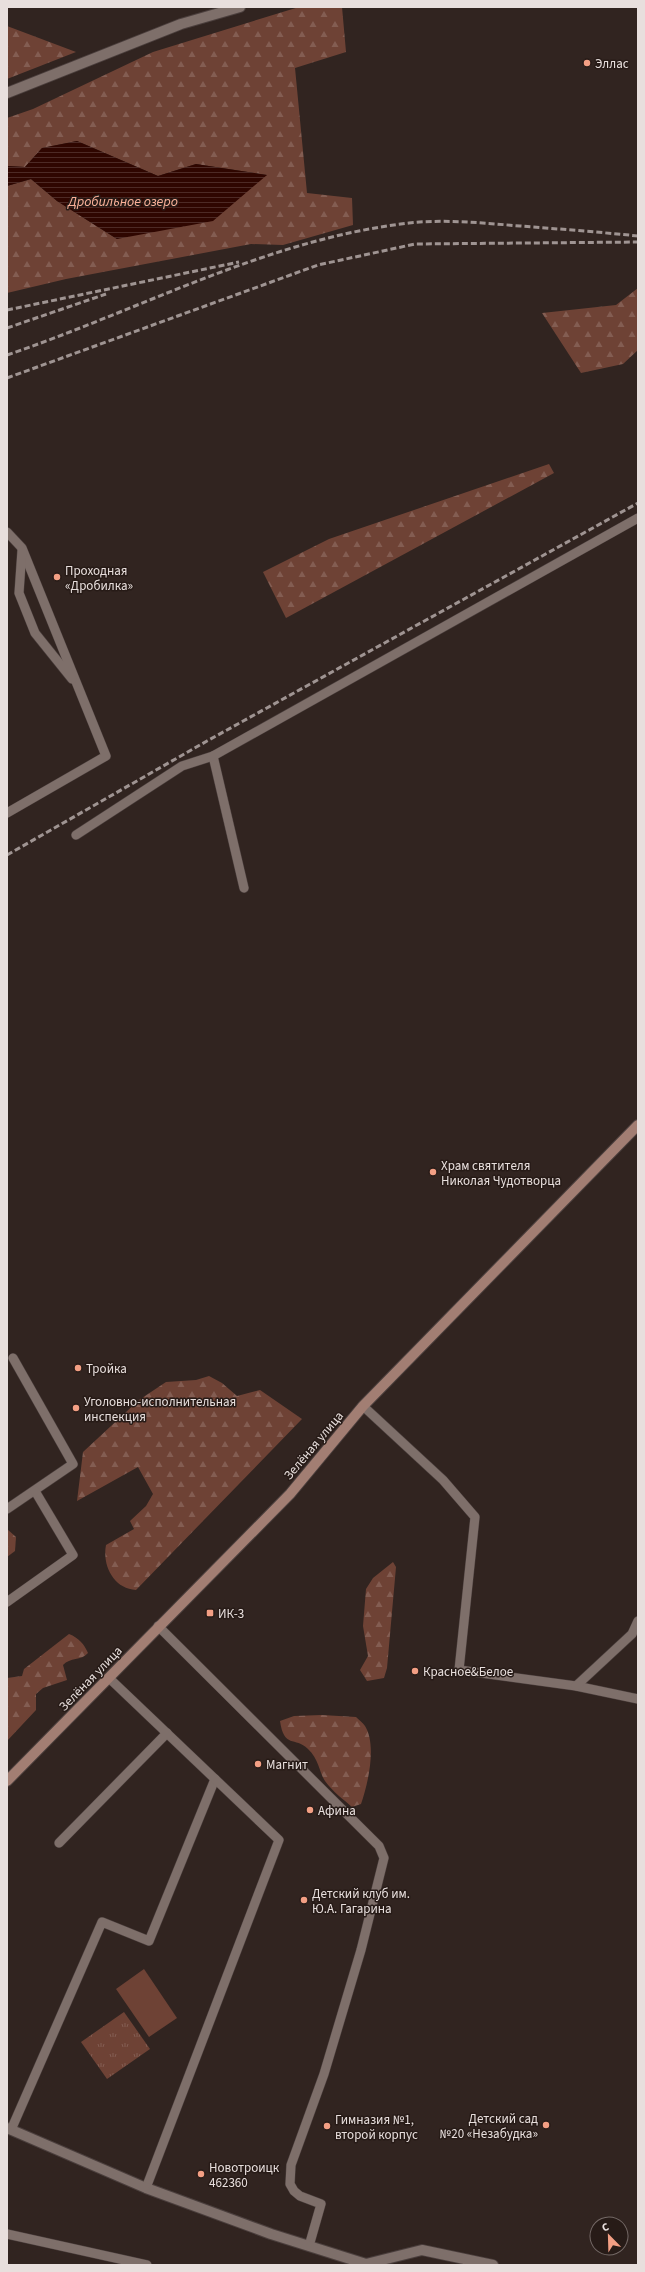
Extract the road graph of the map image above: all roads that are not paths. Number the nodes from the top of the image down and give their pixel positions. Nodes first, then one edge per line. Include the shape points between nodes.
1 (240, 7) edge
2 (7, 93) edge
3 (638, 518) edge
4 (7, 532) edge
5 (22, 548) junction
6 (79, 688) junction
7 (213, 756) junction
8 (7, 813) edge
9 (76, 835) dead end
10 (244, 888) dead end
11 (638, 1125) edge
12 (13, 1358) dead end
13 (363, 1406) junction
14 (35, 1491) junction
15 (7, 1509) edge
16 (7, 1602) edge
17 (638, 1621) edge
18 (158, 1626) junction
19 (108, 1678) junction
20 (576, 1686) junction
21 (638, 1699) edge
22 (167, 1733) junction
23 (215, 1779) junction
24 (7, 1781) edge
25 (59, 1843) dead end
26 (9, 2129) edge
27 (146, 2188) junction
28 (7, 2234) edge
29 (309, 2246) junction
30 (364, 2264) edge
31 (147, 2265) edge
32 (493, 2265) edge

1 - 2 street via 181,24
3 - 7 lane
4 - 5 lane
5 - 6 lane
5 - 6 lane via 19,593 35,633
6 - 8 lane via 106,756
7 - 9 lane via 182,766
7 - 10 lane
11 - 13 main road, Зелёная улица
12 - 14 lane via 73,1464
13 - 18 main road, Зелёная улица via 290,1494
13 - 20 lane via 443,1480 475,1517 459,1670
14 - 15 lane
14 - 16 lane via 73,1555
17 - 20 lane via 632,1634
18 - 19 main road, Зелёная улица
18 - 29 lane via 379,1846 384,1858 361,1950 324,2074 291,2165 290,2184 294,2191 300,2196 322,2204
19 - 22 lane
19 - 24 main road, Зелёная улица
20 - 21 lane
22 - 23 lane
22 - 25 lane
23 - 26 lane via 149,1941 102,1922
23 - 27 lane via 279,1840
26 - 27 street
27 - 29 street
28 - 31 lane
29 - 30 street
30 - 32 street via 422,2250

